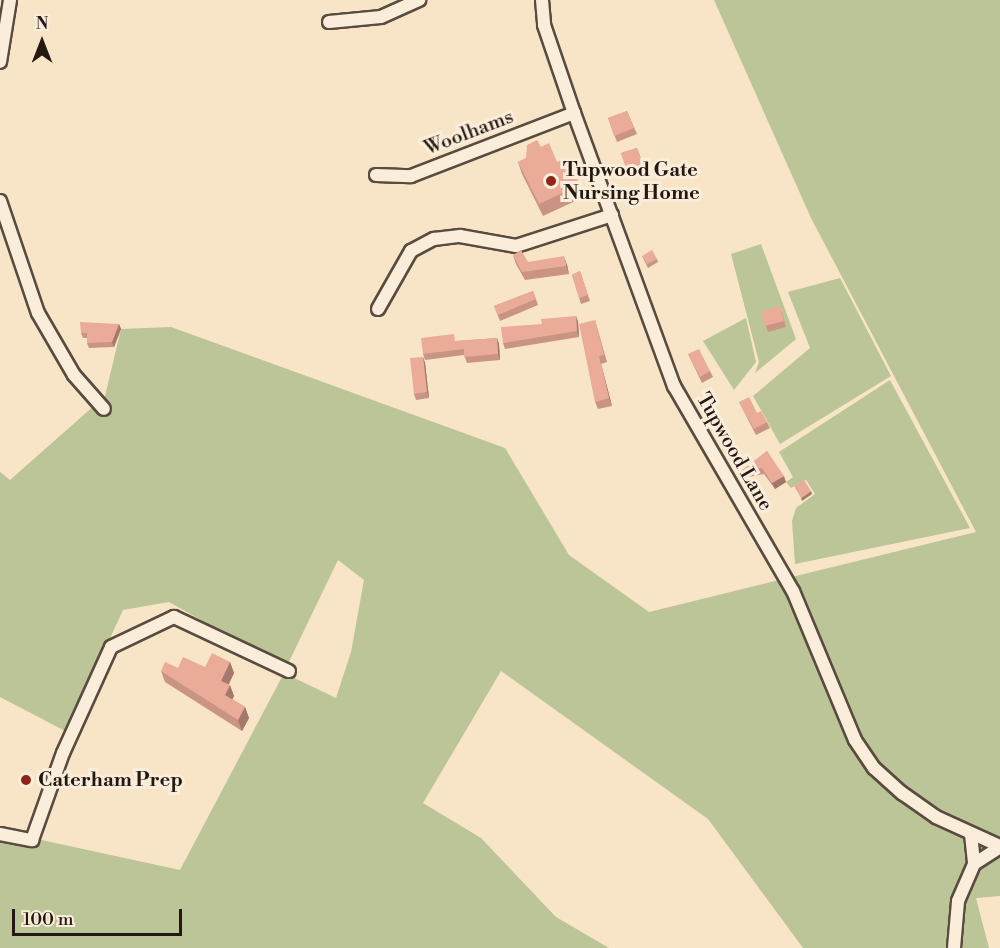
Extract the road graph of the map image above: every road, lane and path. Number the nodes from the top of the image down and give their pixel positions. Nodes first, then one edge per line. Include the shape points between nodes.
1 (10, 0) edge
2 (419, 0) edge
3 (542, 0) edge
4 (329, 22) dead end
5 (0, 62) edge
6 (574, 113) junction
7 (376, 176) dead end
8 (0, 201) edge
9 (612, 215) junction
10 (378, 309) dead end
11 (104, 409) dead end
12 (289, 670) dead end
13 (0, 834) edge
14 (971, 834) junction
15 (1000, 846) edge
16 (974, 864) junction
17 (954, 948) edge

1 - 5 street
2 - 4 street via 381,17
3 - 6 street, Tupwood Lane via 544,25
6 - 7 street, Woolhams via 411,176
6 - 9 street, Tupwood Lane
8 - 11 street via 38,313 74,375
9 - 10 street via 516,246 460,236 434,238 411,251
9 - 14 street, Tupwood Lane via 674,386 792,591 855,740 874,768 902,792
12 - 13 street via 174,617 111,647 63,753 32,840
14 - 15 street, Tupwood Lane
14 - 16 street
15 - 16 street, Tupwood Lane
16 - 17 street via 958,901

